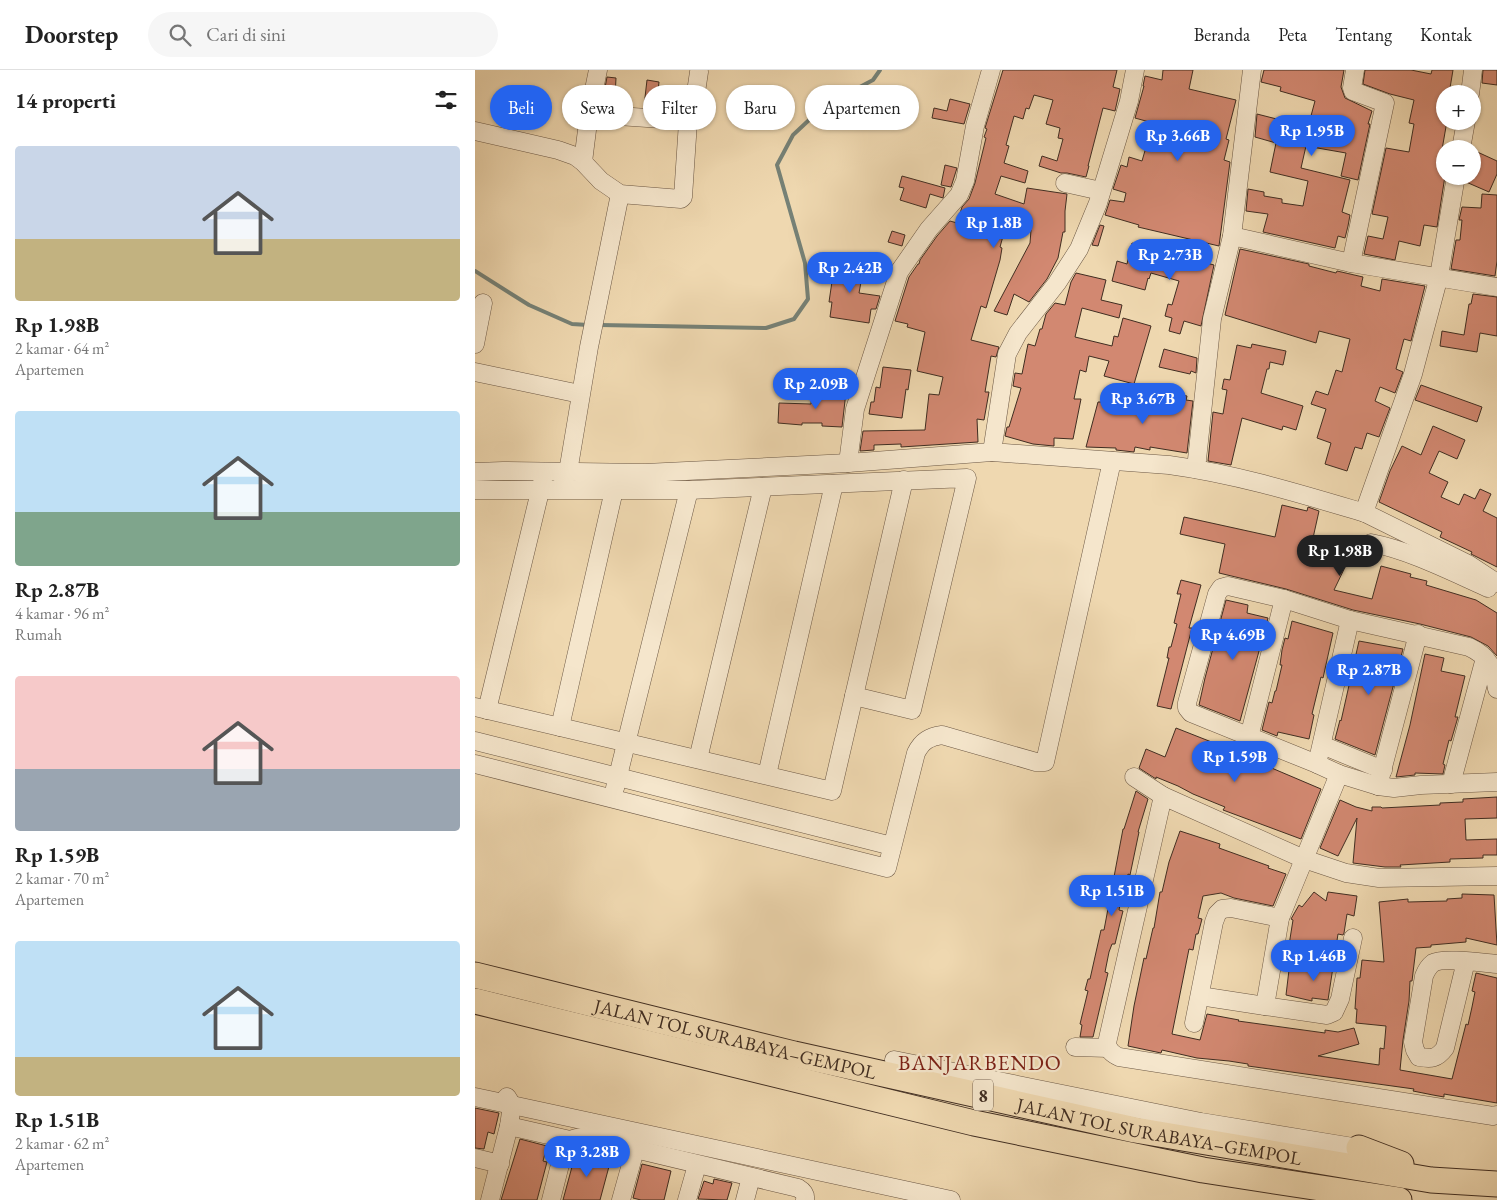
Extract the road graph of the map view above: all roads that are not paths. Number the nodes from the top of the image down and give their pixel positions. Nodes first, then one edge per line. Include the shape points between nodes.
1 (598, 70) edge
2 (991, 70) edge
3 (1135, 70) edge
4 (1252, 70) edge
5 (1355, 70) edge
6 (1473, 70) edge
7 (699, 72) dead end
8 (595, 85) edge
9 (697, 85) edge
10 (1471, 85) edge
11 (587, 130) edge
12 (687, 130) edge
13 (475, 131) edge
14 (583, 162) junction
15 (1065, 183) dead end
16 (1454, 185) edge
17 (1101, 192) junction
18 (620, 194) junction
19 (1232, 236) junction
20 (1351, 263) junction
21 (1439, 276) junction
22 (1497, 287) edge
23 (483, 303) dead end
24 (475, 344) edge
25 (475, 372) edge
26 (581, 394) junction
27 (992, 452) junction
28 (1112, 461) junction
29 (848, 463) junction
30 (1196, 469) junction
31 (475, 472) edge
32 (544, 472) junction
33 (568, 472) junction
34 (904, 480) junction
35 (835, 484) junction
36 (763, 487) junction
37 (475, 490) edge
38 (540, 490) junction
39 (560, 490) junction
40 (615, 490) junction
41 (689, 490) junction
42 (1365, 514) junction
43 (1363, 551) dead end
44 (1497, 583) edge
45 (1497, 592) edge
46 (1284, 598) junction
47 (1350, 620) junction
48 (1417, 634) junction
49 (1485, 658) junction
50 (1497, 689) edge
51 (854, 696) junction
52 (481, 708) edge
53 (560, 727) junction
54 (1249, 737) junction
55 (475, 741) edge
56 (627, 742) junction
57 (1322, 745) junction
58 (698, 759) junction
59 (475, 764) edge
60 (1317, 764) junction
61 (1339, 774) junction
62 (767, 776) junction
63 (618, 777) junction
64 (1134, 777) dead end
65 (1381, 778) junction
66 (1497, 782) edge
67 (1451, 784) junction
68 (1163, 796) junction
69 (613, 799) junction
70 (892, 846) junction
71 (1305, 859) junction
72 (1497, 876) edge
73 (1280, 918) junction
74 (1353, 938) dead end
75 (1465, 961) junction
76 (1497, 964) edge
77 (475, 975) edge
78 (1200, 996) junction
79 (475, 1002) edge
80 (1265, 1006) junction
81 (1194, 1023) dead end
82 (1075, 1047) dead end
83 (1108, 1048) junction
84 (794, 1054) junction
85 (895, 1060) joint
86 (475, 1085) edge
87 (475, 1097) edge
88 (512, 1106) junction
89 (1497, 1116) edge
90 (509, 1126) junction
91 (570, 1140) junction
92 (1359, 1148) joint
93 (635, 1150) junction
94 (475, 1158) edge
95 (500, 1164) junction
96 (697, 1164) junction
97 (751, 1177) junction
98 (1431, 1180) junction
99 (1497, 1184) edge
100 (873, 1192) edge
101 (891, 1194) edge
102 (490, 1200) edge
103 (551, 1200) edge
104 (621, 1200) edge
105 (687, 1200) edge
106 (745, 1200) edge
107 (805, 1200) edge
108 (951, 1200) edge
109 (1399, 1200) edge

1 - 8 street
2 - 29 street via 959,195 899,272 855,409
3 - 17 street via 1129,101
4 - 19 street
5 - 20 street via 1353,91 1385,104
6 - 10 street
7 - 9 street
11 - 14 street
12 - 18 street via 683,198
13 - 14 street via 567,152
14 - 18 street via 601,181
15 - 17 street
16 - 21 street
17 - 27 street via 1079,249 1018,333 1007,354
18 - 26 street
19 - 20 street
19 - 30 street via 1212,319
20 - 21 street
21 - 22 street
21 - 42 street via 1413,374
23 - 24 street
25 - 26 street
26 - 33 street
27 - 28 street
27 - 29 street
28 - 30 street
28 - 70 street via 1045,762 942,735 930,737 920,744 916,753
29 - 33 street via 645,473
30 - 42 street via 1285,489
31 - 32 street
32 - 33 street
32 - 38 street
33 - 39 street
34 - 35 street
34 - 51 street
34 - 51 street via 967,478 912,710
35 - 36 street
35 - 62 street
36 - 41 street
36 - 58 street
37 - 38 street
38 - 39 street
38 - 52 street
39 - 40 street
40 - 41 street
40 - 53 street
41 - 56 street
42 - 44 street via 1468,564
43 - 45 street via 1371,543 1385,546
46 - 47 street
46 - 54 street
46 - 54 street via 1238,587 1221,588 1187,703 1191,713
47 - 48 street
47 - 57 street
48 - 49 street via 1469,647
48 - 65 street
49 - 50 street via 1494,673
49 - 67 street
51 - 62 street via 832,791
52 - 53 street
53 - 56 street
54 - 60 street
55 - 63 street
56 - 58 street
56 - 63 street
57 - 60 street
57 - 65 street
58 - 62 street
59 - 69 street
60 - 61 street
61 - 65 street
61 - 71 street
63 - 69 street
63 - 70 street
64 - 68 street
65 - 67 street via 1394,788
66 - 67 street
68 - 71 street
68 - 83 street
69 - 70 street via 887,868
71 - 72 street via 1362,877
71 - 73 street
73 - 78 street via 1222,909 1214,922
73 - 80 street
74 - 80 street via 1340,999 1334,1012 1327,1015
75 - 75 street via 1435,962 1424,976 1413,1042 1419,1058 1440,1055 1445,1048
75 - 76 street
77 - 84 highway, JALAN TOL SURABAYA–GEMPOL / 8
78 - 80 street
78 - 81 street
79 - 109 highway, JALAN TOL SURABAYA–GEMPOL / 8 via 974,1123 1203,1170
82 - 83 street
83 - 89 street via 1119,1057
84 - 85 highway via 852,1051
84 - 98 highway, JALAN TOL SURABAYA–GEMPOL / 8 via 1135,1130
85 - 92 street via 1201,1122
86 - 88 street via 503,1093
87 - 88 street
88 - 90 street
88 - 100 street
90 - 91 street
90 - 95 street
91 - 93 street via 589,1138
91 - 103 street via 565,1145
92 - 98 highway via 1399,1163
93 - 96 street
93 - 104 street
94 - 95 street
95 - 102 street
96 - 97 street
96 - 105 street
97 - 106 street
97 - 107 street via 798,1188
98 - 99 highway, JALAN TOL SURABAYA–GEMPOL / 8
100 - 101 street
101 - 108 street

